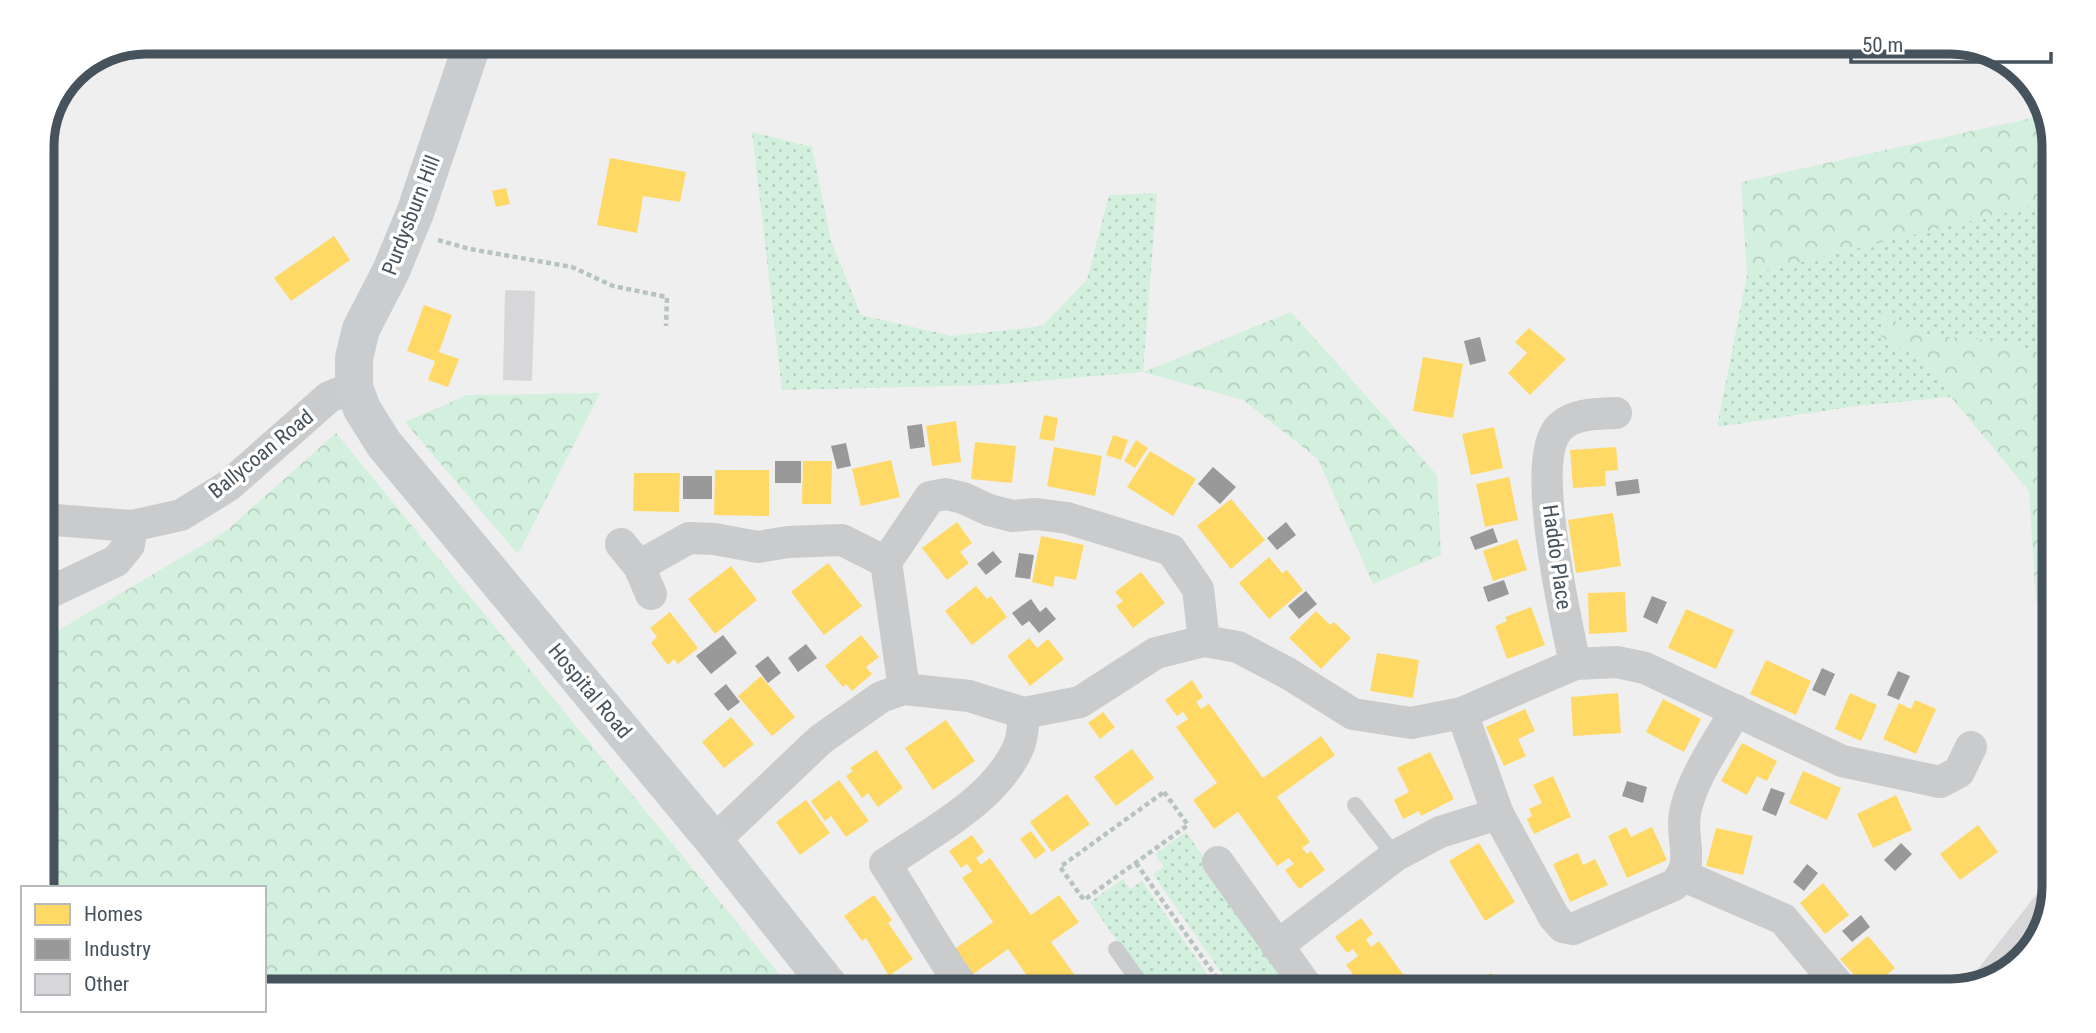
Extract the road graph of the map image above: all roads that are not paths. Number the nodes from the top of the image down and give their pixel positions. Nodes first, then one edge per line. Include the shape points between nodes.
1 (469, 54) edge
2 (354, 387) junction
3 (1616, 413) dead end
4 (54, 520) edge
5 (132, 526) junction
6 (886, 562) junction
7 (637, 568) dead end
8 (54, 590) edge
9 (1204, 641) junction
10 (1575, 664) junction
11 (904, 689) junction
12 (1736, 710) junction
13 (1024, 713) junction
14 (1462, 713) junction
15 (1971, 747) dead end
16 (1355, 805) dead end
17 (1498, 814) junction
18 (715, 841) junction
19 (1395, 856) junction
20 (1218, 862) dead end
21 (1684, 876) junction
22 (1277, 946) junction
23 (1116, 949) dead end
24 (824, 979) edge
25 (957, 979) edge
26 (1137, 979) edge
27 (1301, 979) edge
28 (1833, 979) edge

1 - 2 main road, Purdysburn Hill via 407,231 361,329
2 - 5 street, Ballycoan Road via 329,397 228,486 181,515
2 - 18 main road, Hospital Road via 384,444
3 - 10 street, Haddo Place via 1580,416 1560,427 1551,441 1550,537
4 - 5 street, Ballycoan Road
5 - 8 street via 129,545 116,561
6 - 7 street via 842,540 758,547 689,538
6 - 9 street via 930,497 946,494 1012,516 1067,517 1171,550 1198,589
6 - 11 street
9 - 13 street via 1156,653 1080,702
9 - 14 street via 1238,647 1353,714 1411,723
10 - 12 street via 1617,662 1645,668
10 - 14 street
11 - 13 street via 969,696
11 - 18 street via 881,697 820,740
12 - 15 street via 1842,761 1940,782 1959,772
12 - 21 street via 1684,811 1688,855
13 - 25 street via 1020,743 1005,771 978,799 885,864
14 - 17 street
16 - 19 lane
17 - 19 street via 1440,832
17 - 21 street via 1563,927 1573,929 1674,885
18 - 24 main road, Hospital Road
19 - 22 street
20 - 22 street
21 - 28 street via 1783,919
22 - 27 street
23 - 26 lane

